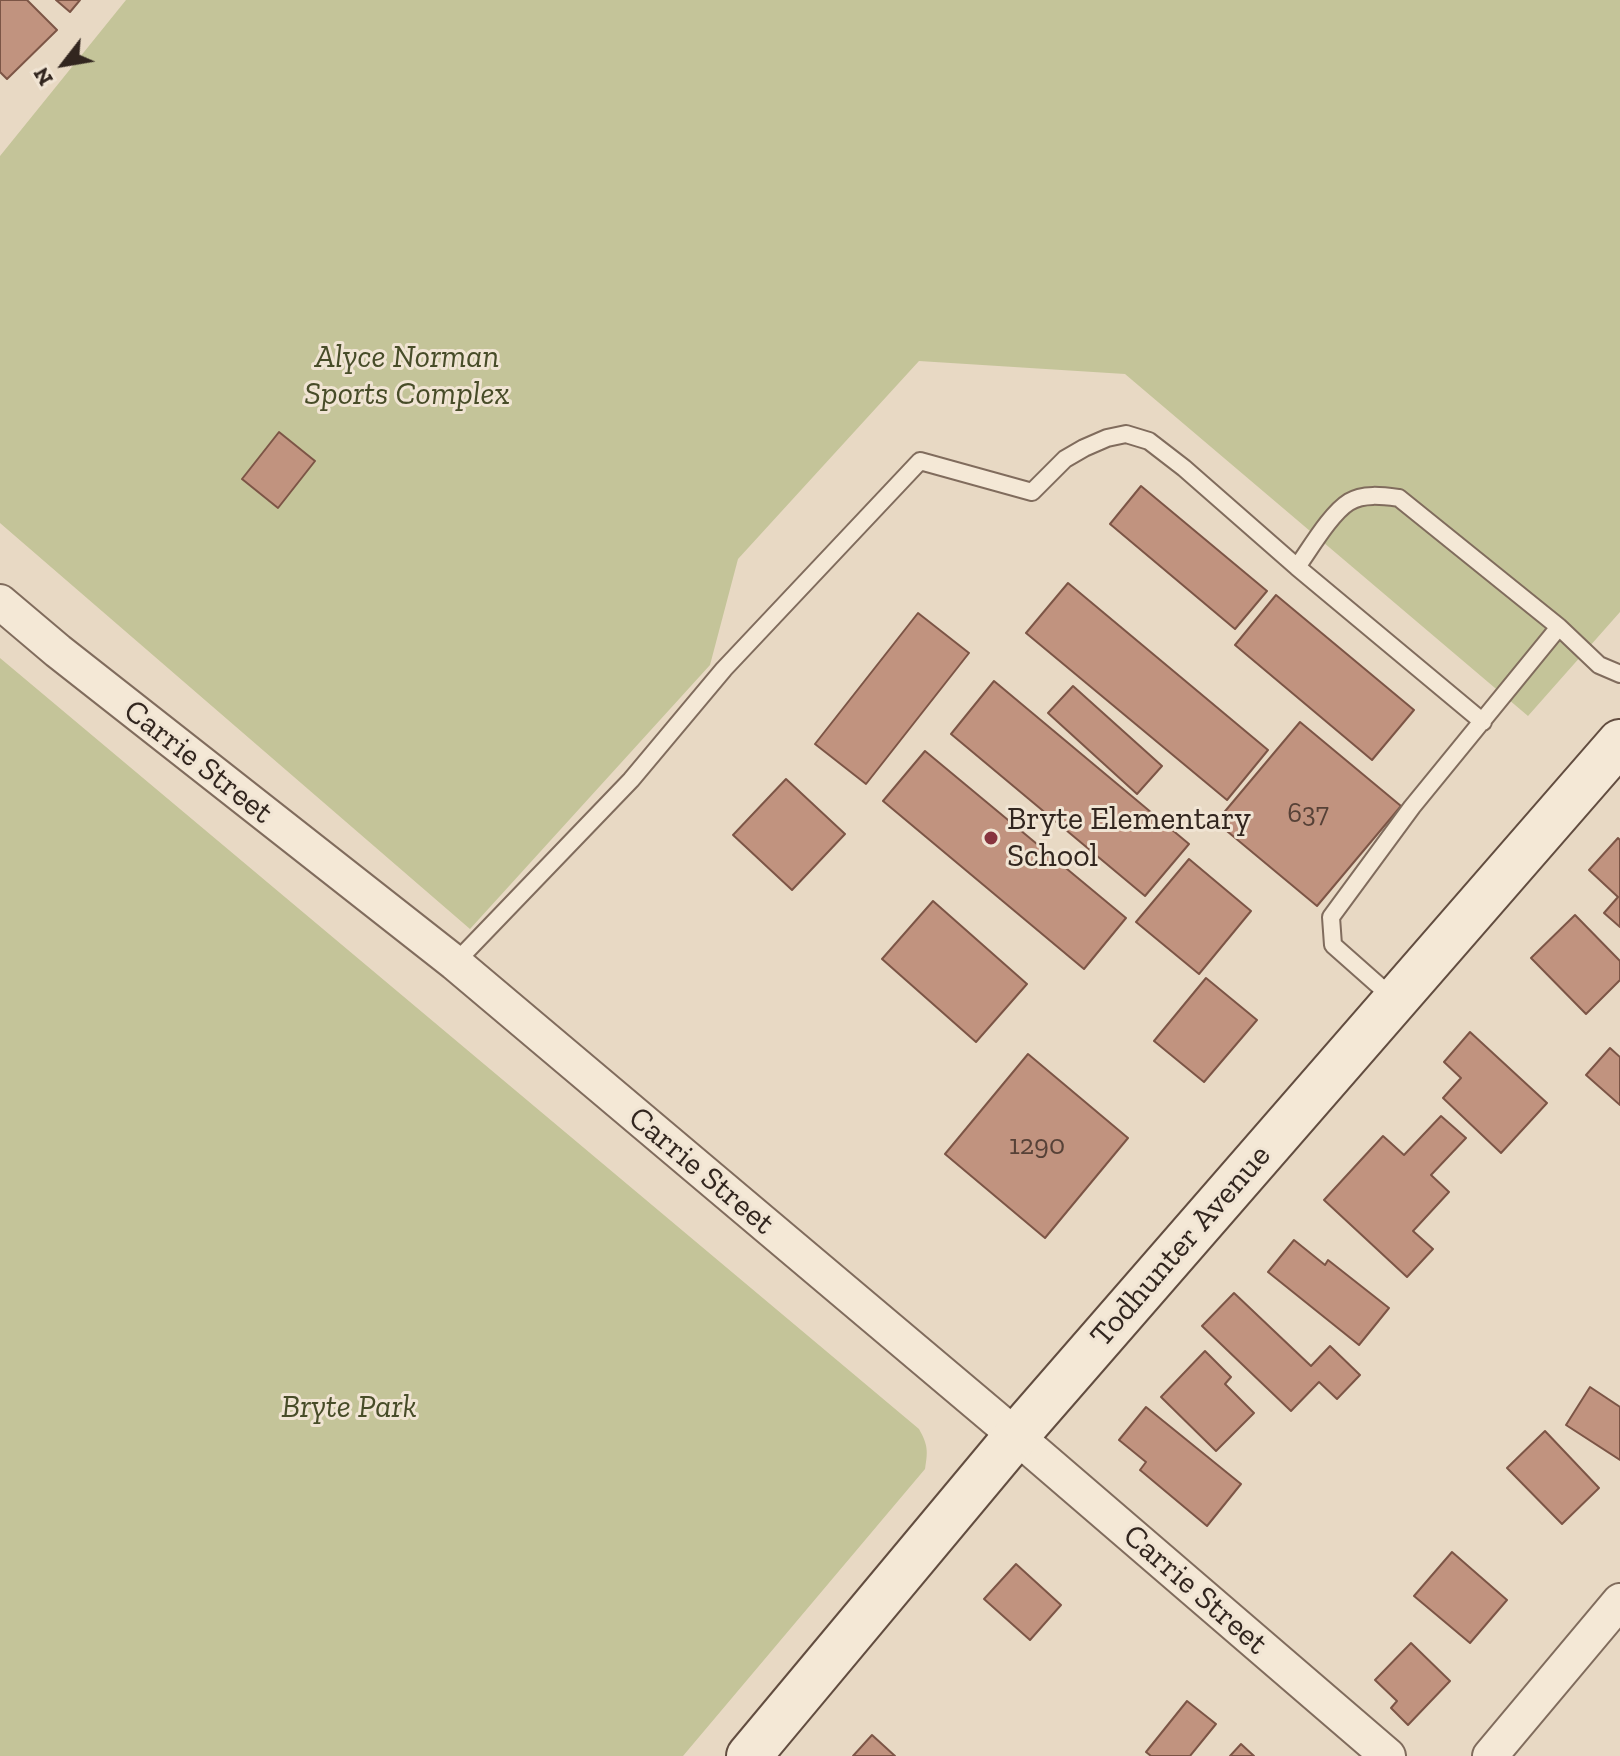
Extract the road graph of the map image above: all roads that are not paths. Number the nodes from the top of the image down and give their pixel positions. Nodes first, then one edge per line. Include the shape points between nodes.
1 (1297, 567) junction
2 (0, 602) edge
3 (1559, 627) junction
4 (1620, 674) edge
5 (1483, 722) junction
6 (1620, 742) edge
7 (455, 963) junction
8 (1395, 1000) junction
9 (1016, 1436) junction
10 (1620, 1601) edge
11 (749, 1756) edge
12 (1388, 1756) edge
13 (1490, 1756) edge

1 - 3 lane via 1350,501 1376,495 1399,498
1 - 5 lane
1 - 7 lane via 1161,450 1126,434 1065,459 1032,492 920,461 724,669 631,780
2 - 7 street, Carrie Street
3 - 4 lane via 1599,665
3 - 5 lane
5 - 8 lane via 1331,917 1333,945
6 - 8 street, Todhunter Avenue
7 - 9 street, Carrie Street
8 - 9 street, Todhunter Avenue
9 - 11 street, Todhunter Avenue
9 - 12 street, Carrie Street
10 - 13 street

